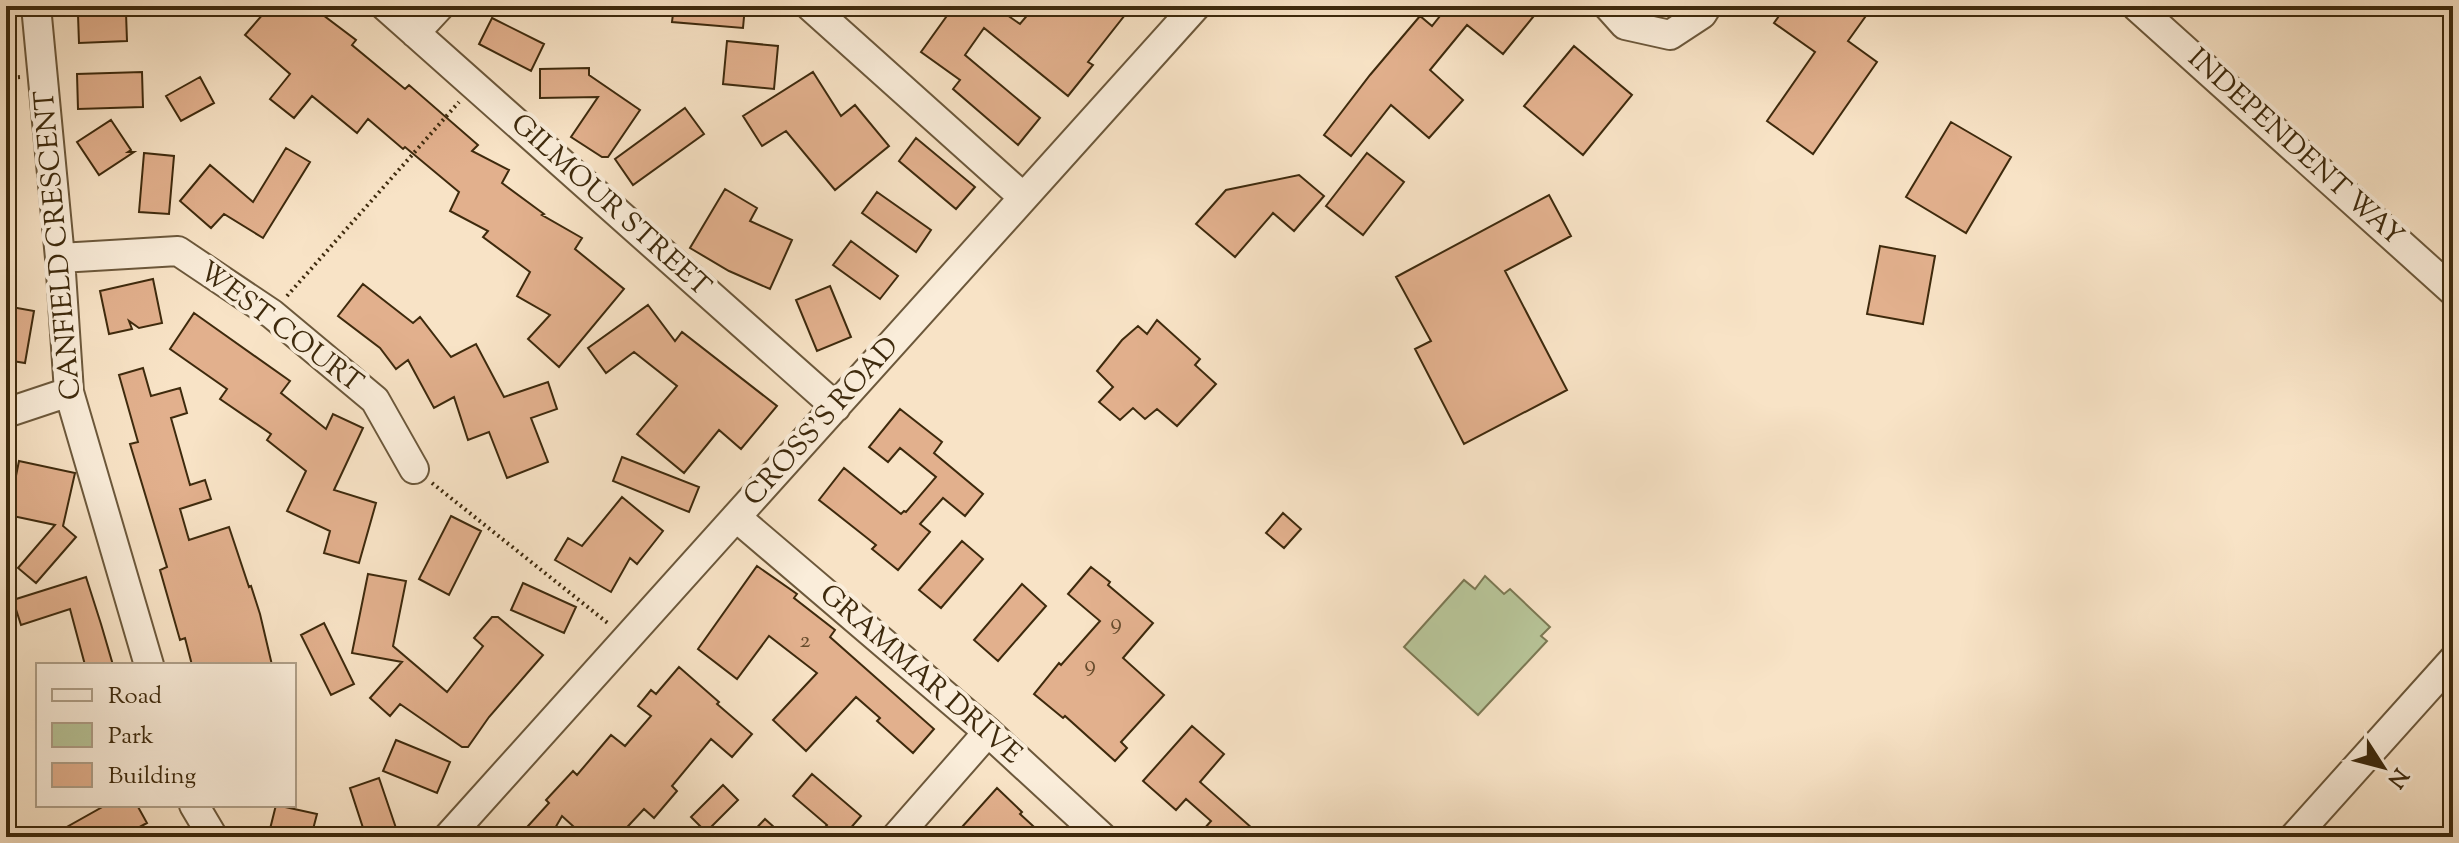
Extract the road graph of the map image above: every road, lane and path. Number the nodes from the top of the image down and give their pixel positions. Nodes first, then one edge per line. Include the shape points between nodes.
1 (36, 6) edge
2 (385, 6) edge
3 (440, 6) edge
4 (810, 6) edge
5 (1196, 6) edge
6 (1608, 6) edge
7 (1707, 6) edge
8 (2136, 6) edge
9 (415, 33) junction
10 (474, 85) junction
11 (1023, 197) junction
12 (60, 258) junction
13 (2453, 291) edge
14 (272, 314) junction
15 (69, 392) junction
16 (836, 407) junction
17 (6, 413) edge
18 (414, 469) joint
19 (736, 517) junction
20 (627, 638) junction
21 (2453, 660) edge
22 (148, 663) edge
23 (988, 732) junction
24 (195, 807) edge
25 (213, 837) edge
26 (448, 837) edge
27 (896, 837) edge
28 (1102, 837) edge
29 (2294, 837) edge

1 - 12 street, CANFIELD CRESCENT
2 - 9 street, GILMOUR STREET
3 - 9 street
4 - 11 street
5 - 11 street, CROSS'S ROAD
6 - 7 street via 1625,25 1670,35
8 - 13 street, INDEPENDENT WAY
9 - 10 street, GILMOUR STREET
10 - 14 path
10 - 16 street, GILMOUR STREET
11 - 16 street, CROSS'S ROAD
12 - 14 street, WEST COURT via 178,251
12 - 15 street, CANFIELD CRESCENT
14 - 18 street, WEST COURT via 375,400
15 - 17 street
15 - 22 street, CANFIELD CRESCENT
16 - 19 street, CROSS'S ROAD
18 - 20 path
19 - 20 street, CROSS'S ROAD
19 - 23 street, GRAMMAR DRIVE
20 - 26 street, CROSS'S ROAD
21 - 29 street
23 - 27 street
23 - 28 street, GRAMMAR DRIVE
24 - 25 street

